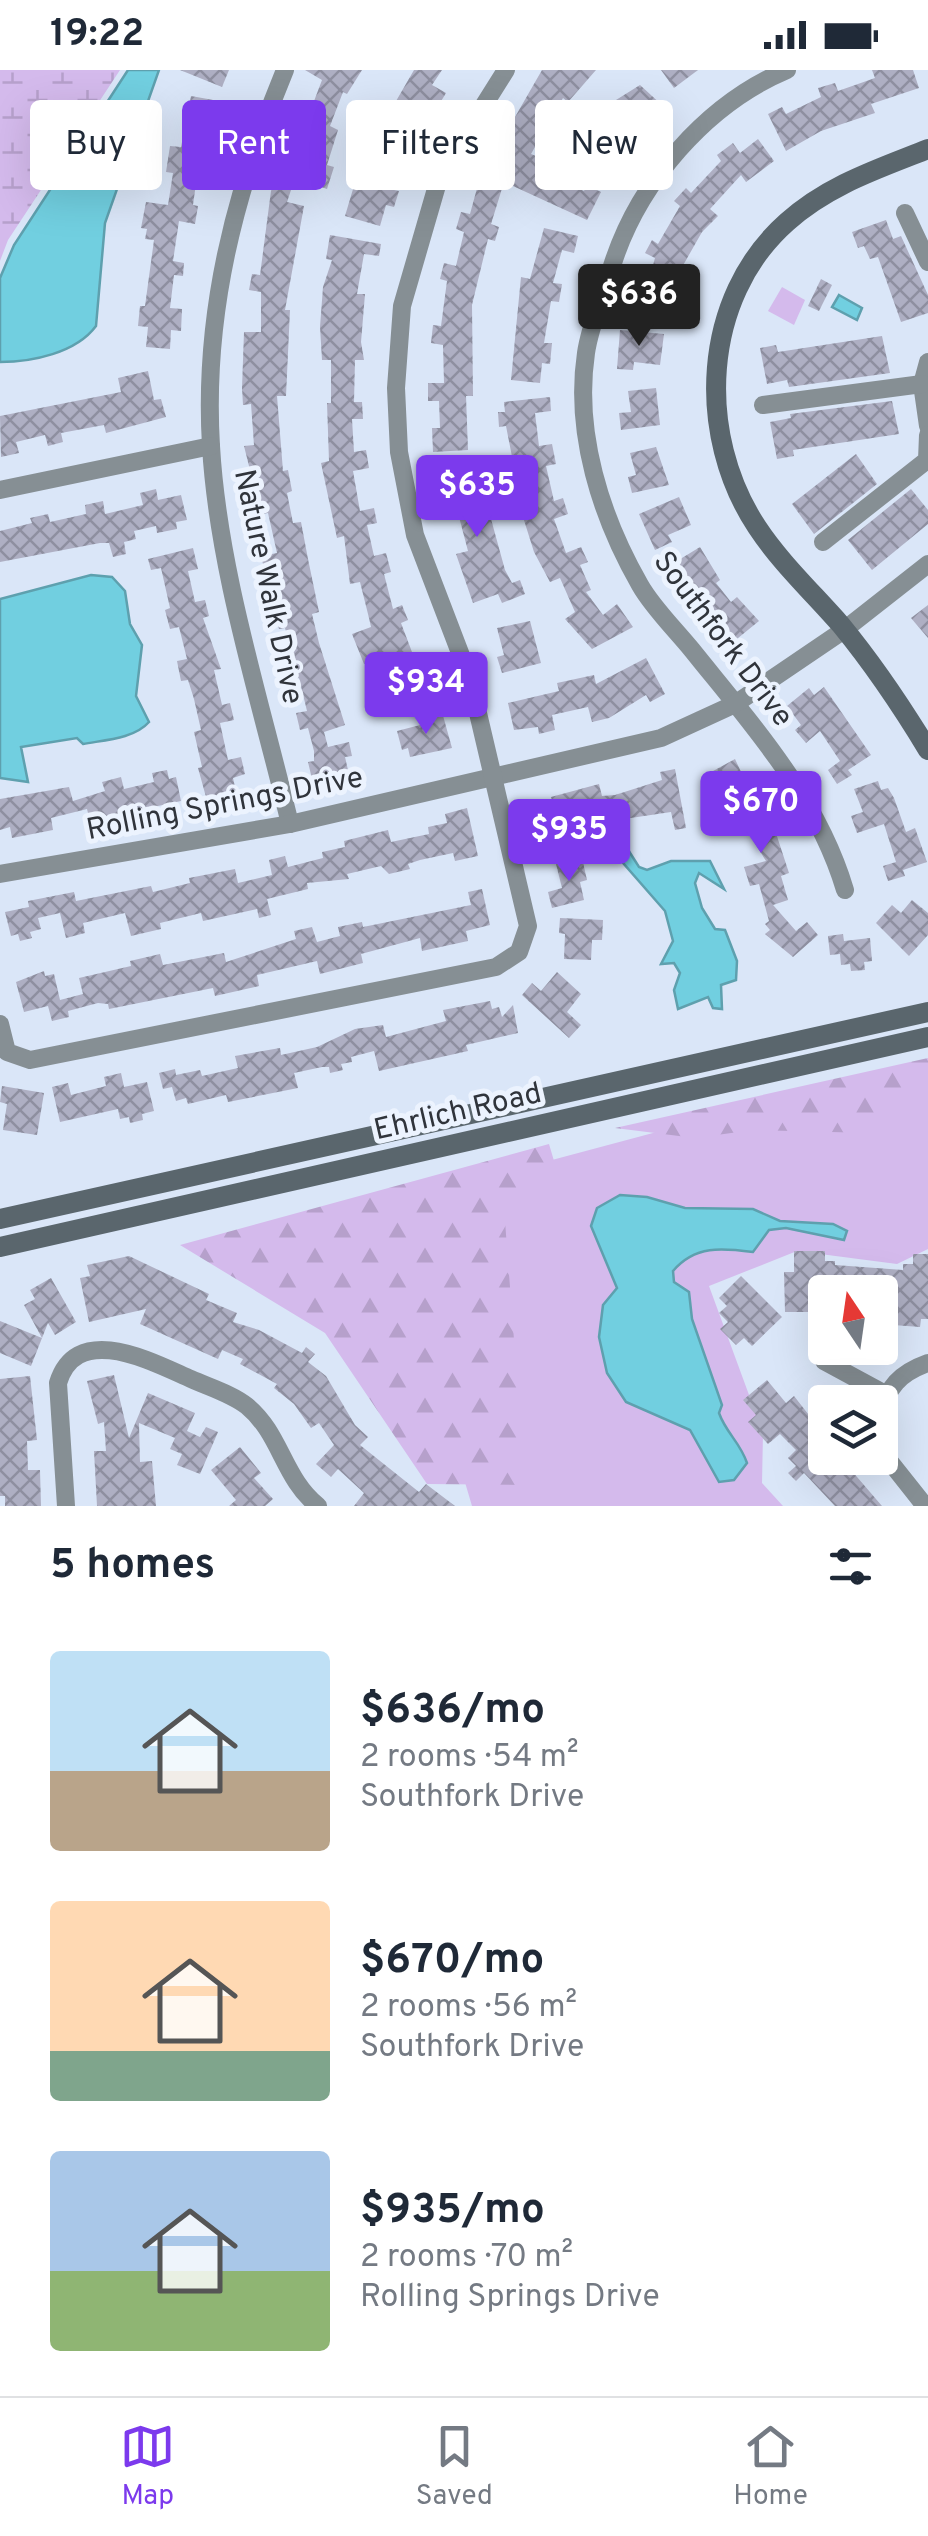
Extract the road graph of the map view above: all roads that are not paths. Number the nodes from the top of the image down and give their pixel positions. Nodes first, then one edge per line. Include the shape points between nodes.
1 (286, 70) edge
2 (506, 70) edge
3 (787, 70) edge
4 (761, 75) edge
5 (928, 149) edge
6 (905, 213) dead end
7 (928, 262) edge
8 (928, 362) edge
9 (922, 384) junction
10 (762, 405) dead end
11 (928, 426) edge
12 (928, 435) edge
13 (211, 446) junction
14 (0, 490) edge
15 (824, 542) dead end
16 (928, 564) edge
17 (844, 630) junction
18 (735, 704) junction
19 (928, 750) edge
20 (493, 777) junction
21 (290, 824) junction
22 (0, 874) edge
23 (845, 890) dead end
24 (928, 1012) edge
25 (0, 1024) edge
26 (928, 1038) edge
27 (0, 1219) edge
28 (0, 1247) edge
29 (928, 1363) edge
30 (831, 1365) edge
31 (868, 1385) edge
32 (893, 1385) edge
33 (898, 1472) edge
34 (66, 1506) edge
35 (318, 1506) edge
36 (925, 1506) edge

1 - 13 street, Nature Walk Drive via 249,156 223,256 211,348
2 - 20 street via 440,175 402,306 396,388 399,452 415,535 470,679
3 - 4 street, Southfork Drive
4 - 18 street, Southfork Drive via 697,126 624,226 586,353 585,428 599,496 641,587
5 - 17 main road via 840,184 786,223 743,278 718,344 714,411 730,480 758,529
6 - 7 street
8 - 9 street
9 - 10 street
9 - 11 street
12 - 15 street via 927,460
13 - 14 street
13 - 21 street, Nature Walk Drive via 224,540
16 - 17 street, Rolling Springs Drive
17 - 18 street, Rolling Springs Drive
17 - 19 main road
18 - 20 street, Rolling Springs Drive via 662,738
18 - 23 street, Southfork Drive via 810,802
20 - 21 street, Rolling Springs Drive
20 - 25 street via 528,926 519,952 496,967 30,1060 7,1052
21 - 22 street, Rolling Springs Drive
24 - 27 main road, Ehrlich Road
26 - 28 main road, Ehrlich Road
29 - 32 street
30 - 31 street
33 - 36 street
34 - 35 street via 58,1383 63,1366 81,1354 123,1349 244,1403 269,1428 289,1475

